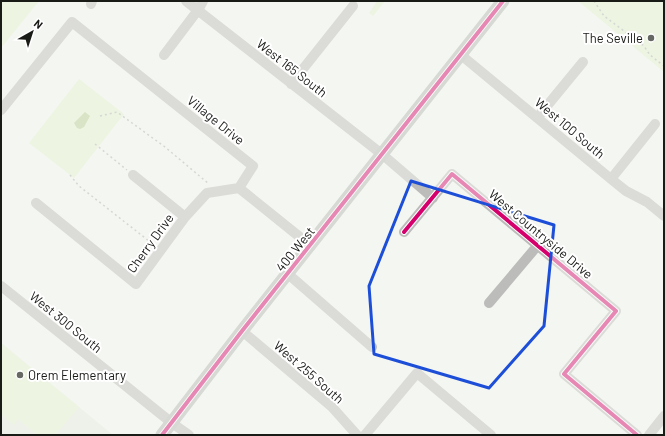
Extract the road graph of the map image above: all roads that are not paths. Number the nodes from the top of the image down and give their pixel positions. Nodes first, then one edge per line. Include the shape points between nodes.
1 (186, 1) edge
2 (504, 1) edge
3 (200, 6) edge
4 (352, 6) dead end
5 (164, 55) dead end
6 (462, 55) junction
7 (582, 62) dead end
8 (291, 84) junction
9 (1, 110) edge
10 (537, 118) junction
11 (655, 124) dead end
12 (383, 156) junction
13 (133, 175) road end
14 (611, 179) junction
15 (239, 188) junction
16 (433, 198) junction
17 (36, 203) dead end
18 (664, 216) edge
19 (185, 217) junction
20 (404, 232) dead end
21 (538, 245) junction
22 (310, 246) junction
23 (288, 274) junction
24 (1, 286) edge
25 (489, 303) dead end
26 (242, 331) junction
27 (372, 346) dead end
28 (664, 416) edge
29 (172, 423) junction
30 (162, 435) edge
31 (189, 435) edge
32 (358, 435) edge
33 (365, 435) edge
34 (491, 435) edge
35 (637, 435) edge
36 (649, 435) edge

1 - 3 street, West 165 South
2 - 6 main road, 400 West
3 - 5 street
3 - 8 street, West 165 South
4 - 8 street
6 - 10 street, West 100 South
6 - 12 main road, 400 West
7 - 10 street
8 - 12 street, West 165 South
9 - 15 street, Village Drive via 72,22 253,166
10 - 14 street, West 100 South
11 - 14 street
12 - 16 street
12 - 22 main road, 400 West
13 - 19 street
14 - 18 street, West 100 South
15 - 19 street, Cherry Drive via 207,193
15 - 22 street
16 - 20 street
16 - 21 street, West Countryside Drive via 452,174
17 - 19 street, Cherry Drive via 136,284
21 - 25 street
21 - 35 street, West Countryside Drive via 616,311 564,374
22 - 23 main road, 400 West
23 - 26 main road, 400 West
23 - 27 street
24 - 29 street, West 300 South
26 - 29 main road, 400 West
26 - 32 street, West 255 South via 332,407
28 - 36 street
29 - 30 main road, 400 West
29 - 31 street, West 300 South
33 - 34 street via 417,373

